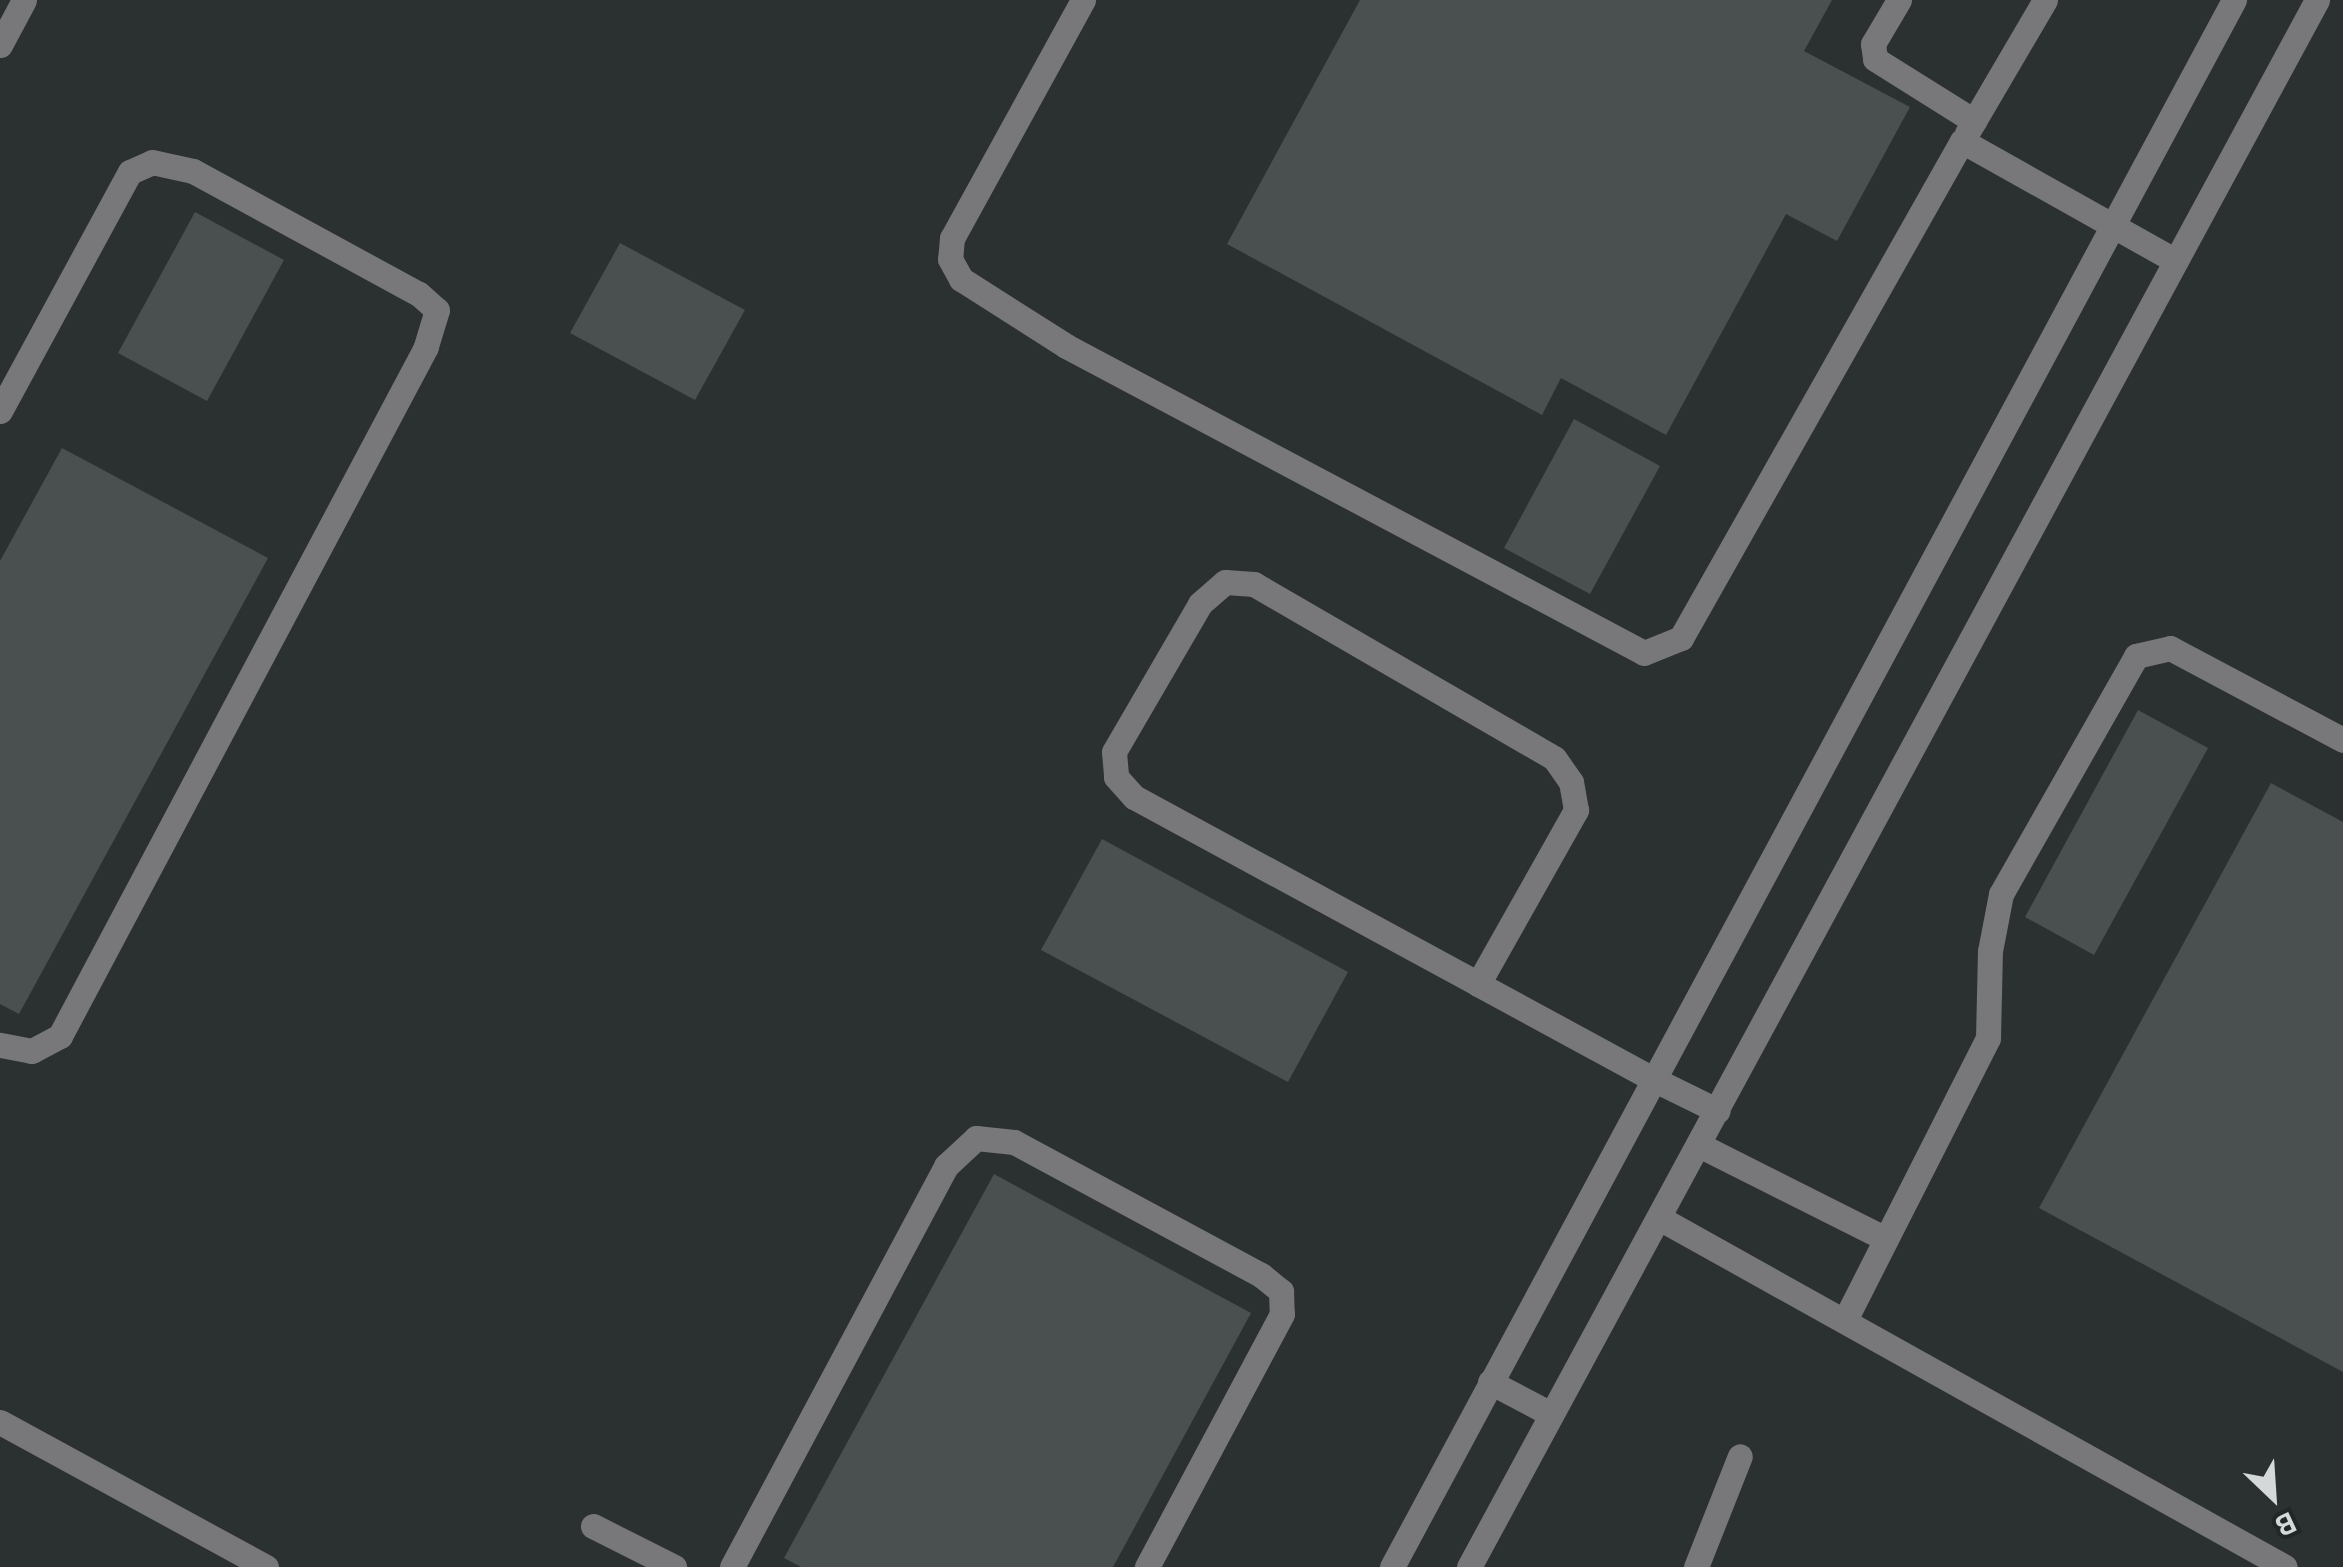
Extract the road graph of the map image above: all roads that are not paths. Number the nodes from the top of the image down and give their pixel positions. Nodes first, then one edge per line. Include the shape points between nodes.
1 (24, 0) edge
2 (1083, 0) edge
3 (1898, 0) edge
4 (2234, 0) edge
5 (2318, 0) edge
6 (2035, 3) edge
7 (0, 45) edge
8 (1968, 131) junction
9 (2110, 223) junction
10 (2176, 261) junction
11 (0, 411) edge
12 (2343, 740) edge
13 (1478, 984) junction
14 (0, 1045) edge
15 (1653, 1078) junction
16 (1718, 1112) junction
17 (1699, 1145) junction
18 (1661, 1219) junction
19 (1886, 1239) junction
20 (1846, 1318) junction
21 (1490, 1382) junction
22 (1551, 1414) junction
23 (0, 1422) edge
24 (1740, 1456) dead end
25 (593, 1526) dead end
26 (266, 1567) edge
27 (674, 1567) edge
28 (732, 1567) edge
29 (1147, 1567) edge
30 (1392, 1567) edge
31 (1469, 1567) edge
32 (1696, 1567) edge
33 (2285, 1567) edge

1 - 7 street
2 - 8 street via 952,238 950,259 961,279 1066,346 1644,653 1681,638
3 - 8 street via 1873,44 1876,58
4 - 9 street
5 - 10 street
6 - 8 street
8 - 9 street
9 - 10 street
9 - 15 street
10 - 16 street
11 - 14 street via 130,172 152,162 193,172 419,294 436,310 426,348 60,1036 32,1051
12 - 19 street via 2170,648 2136,656 2001,894 1990,951 1988,1038
13 - 13 street via 1134,798 1116,778 1114,752 1200,604 1225,582 1254,584 1538,748 1571,782 1576,810
13 - 15 street
15 - 16 street
15 - 21 street
16 - 17 street
17 - 18 street
17 - 19 street
18 - 20 street
18 - 22 street
19 - 20 street
20 - 33 street
21 - 22 street
21 - 30 street
22 - 31 street
23 - 26 street
24 - 32 street
25 - 27 street
28 - 29 street via 946,1166 976,1138 1014,1142 1262,1274 1281,1291 1282,1314

